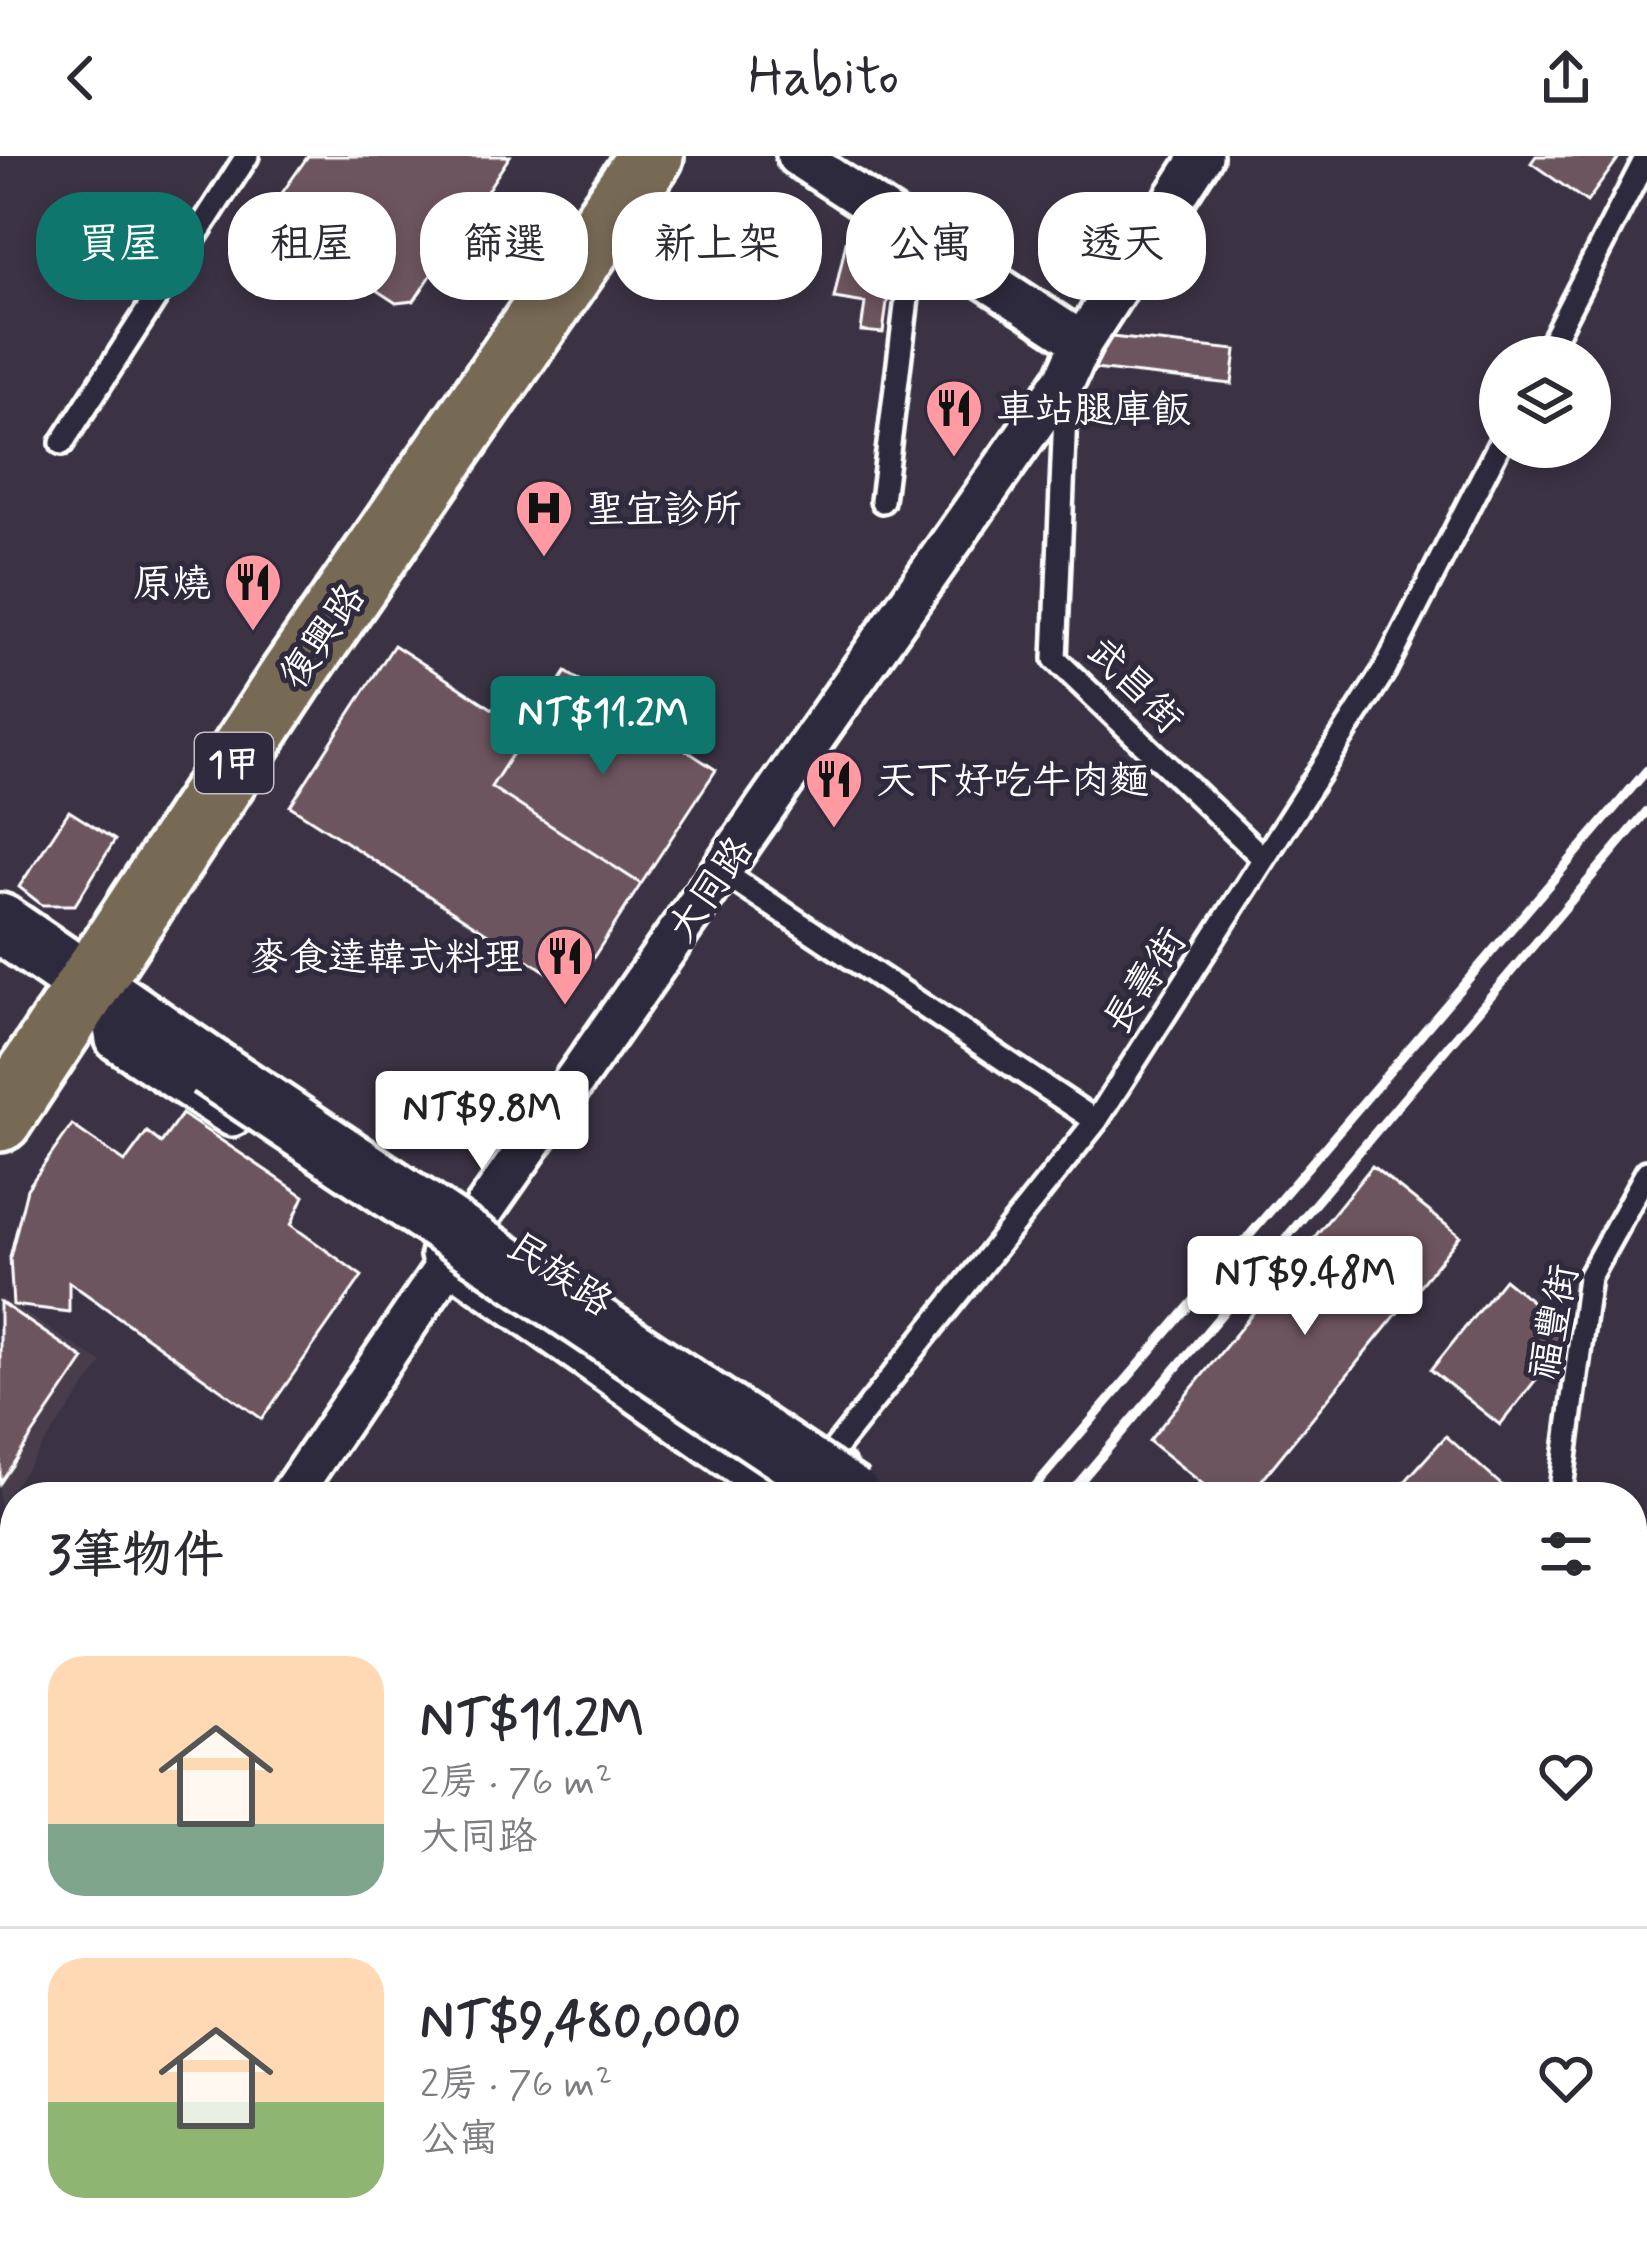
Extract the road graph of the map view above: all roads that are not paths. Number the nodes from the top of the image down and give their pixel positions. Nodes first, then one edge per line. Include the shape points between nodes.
1 (247, 156) edge
2 (651, 156) edge
3 (797, 156) edge
4 (1202, 156) edge
5 (1647, 156) edge
6 (853, 192) edge
7 (907, 300) edge
8 (1001, 300) edge
9 (1555, 336) edge
10 (1075, 359) junction
11 (62, 443) dead end
12 (1487, 468) edge
13 (882, 501) dead end
14 (1263, 859) junction
15 (721, 871) junction
16 (0, 923) edge
17 (98, 989) junction
18 (0, 1119) edge
19 (1096, 1121) junction
20 (1647, 1172) edge
21 (479, 1217) junction
22 (449, 1261) junction
23 (847, 1476) edge
24 (299, 1482) edge
25 (764, 1482) edge
26 (1562, 1482) edge

1 - 11 lane
2 - 17 main road, 復興路 / 1甲
3 - 6 street
4 - 10 street, 大同路
5 - 9 lane
7 - 13 lane
8 - 10 street
10 - 14 lane, 武昌街 via 1055,659
10 - 15 street, 大同路
12 - 14 lane, 長壽街 via 1384,671
14 - 19 lane, 長壽街
15 - 19 lane
15 - 21 street, 大同路
16 - 17 street, 民族路
17 - 18 main road, 復興路 / 1甲
17 - 21 street, 民族路 via 149,992
17 - 22 street, 民族路 via 116,1040
17 - 23 street, 民族路, bridge
19 - 23 lane, 長壽街
20 - 26 lane, 福豐街 via 1589,1277
21 - 22 street, 大同路
21 - 23 street, 民族路
22 - 24 street, 大同路
22 - 25 street, 民族路

